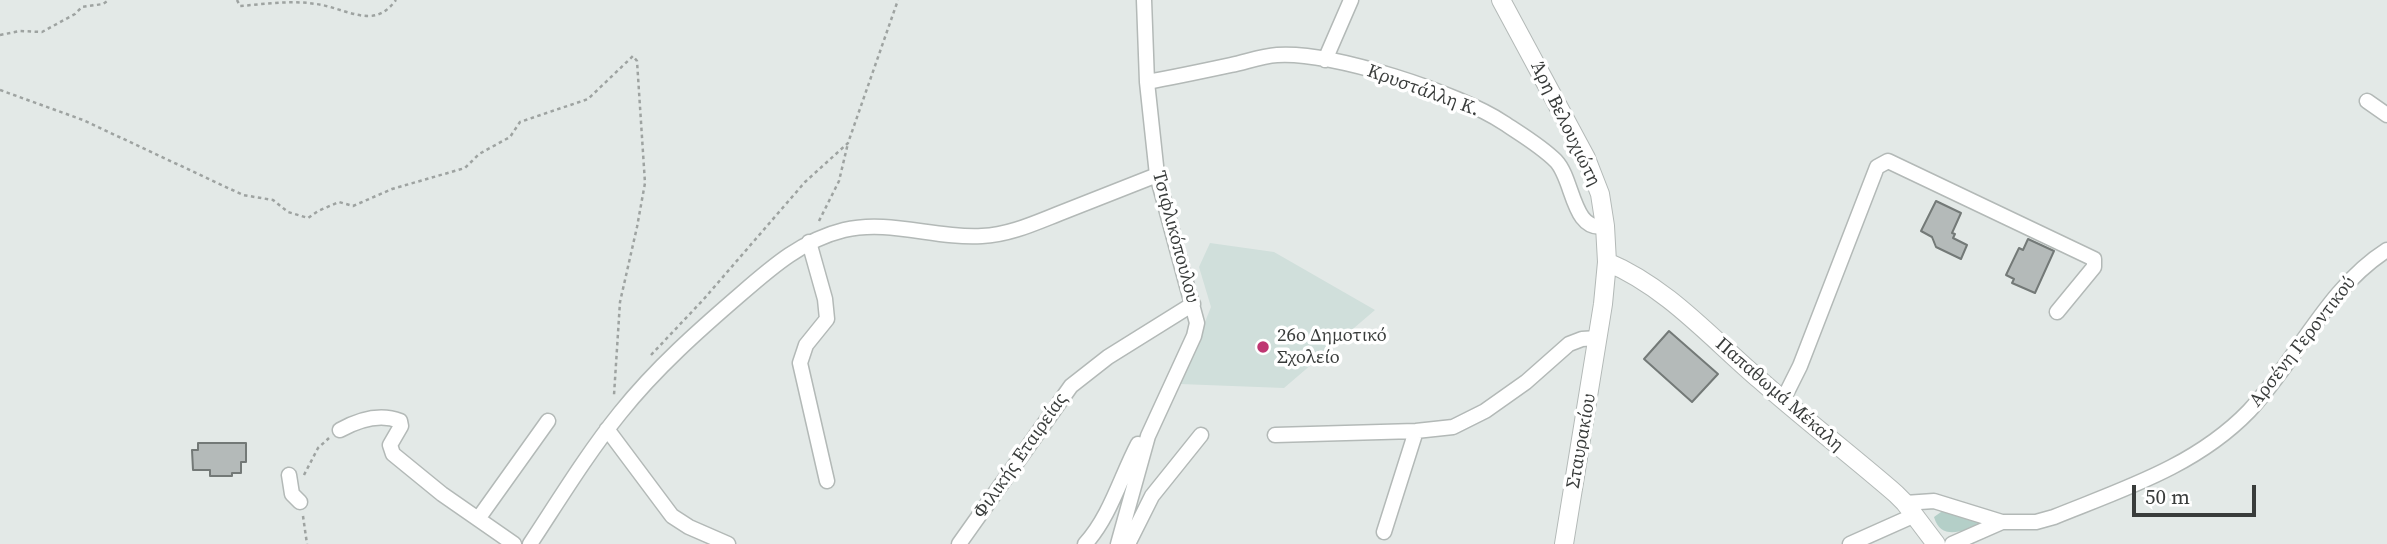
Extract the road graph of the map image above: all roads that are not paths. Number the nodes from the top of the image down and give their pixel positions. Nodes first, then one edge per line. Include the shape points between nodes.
1 (1144, 0) edge
2 (1350, 0) edge
3 (1502, 0) edge
4 (1325, 60) junction
5 (1147, 82) junction
6 (2367, 101) dead end
7 (2387, 115) edge
8 (1157, 175) junction
9 (1605, 226) junction
10 (809, 242) junction
11 (2387, 250) edge
12 (1607, 262) junction
13 (1193, 304) junction
14 (2057, 312) dead end
15 (1598, 338) junction
16 (1783, 400) junction
17 (548, 421) dead end
18 (1152, 426) junction
19 (607, 429) junction
20 (340, 430) road end
21 (1416, 431) junction
22 (1201, 435) dead end
23 (1275, 435) dead end
24 (289, 475) dead end
25 (827, 481) dead end
26 (300, 502) road end
27 (1910, 509) junction
28 (478, 519) junction
29 (2002, 522) junction
30 (1384, 531) dead end
31 (514, 544) edge
32 (530, 544) edge
33 (728, 544) edge
34 (959, 544) edge
35 (1085, 544) edge
36 (1118, 544) edge
37 (1128, 544) edge
38 (1564, 544) edge
39 (1850, 544) edge
40 (1936, 544) edge
41 (1952, 544) edge

1 - 5 street, Τσιφλικόπουλου
2 - 4 street
3 - 9 street, Άρη Βελουχιώτη via 1586,158 1600,194
4 - 5 street, Κρυστάλλη Κ. via 1275,55
4 - 9 street, Κρυστάλλη Κ. via 1402,79 1501,121 1556,162 1585,222 1592,227
5 - 8 street, Τσιφλικόπουλου
6 - 7 street
8 - 10 street via 995,235 869,227 846,229
8 - 13 street, Τσιφλικόπουλου
9 - 12 street, Άρη Βελουχιώτη
10 - 19 street via 787,255 697,332
10 - 25 street via 827,319 806,345 800,363
11 - 29 street, Αρσένη Γεροντικού via 2350,281 2285,368 2248,412 2218,438 2181,464 2054,517
12 - 15 street, Άρη Βελουχιώτη
12 - 16 street, Παπαθωμά Μέκαλη via 1658,290
13 - 18 street, Τσιφλικόπουλου via 1194,336
13 - 34 street, Φιλικής Εταιρείας via 1071,386
14 - 16 street via 2094,267 2094,260 1882,162
15 - 21 street via 1569,344 1526,382 1465,422
15 - 38 street, Σταυρακίου
16 - 27 street, Παπαθωμά Μέκαλη
17 - 28 street
18 - 35 street via 1096,532
18 - 36 street, Τσιφλικόπουλου
19 - 32 street
19 - 33 street via 672,516
20 - 28 street via 368,418 400,421 391,452
21 - 23 street
21 - 30 street
22 - 37 street via 1152,496
24 - 26 street via 292,494
27 - 29 street via 1934,501
27 - 39 street
27 - 40 street, Παπαθωμά Μέκαλη
28 - 31 street
29 - 41 street, Αρσένη Γεροντικού

